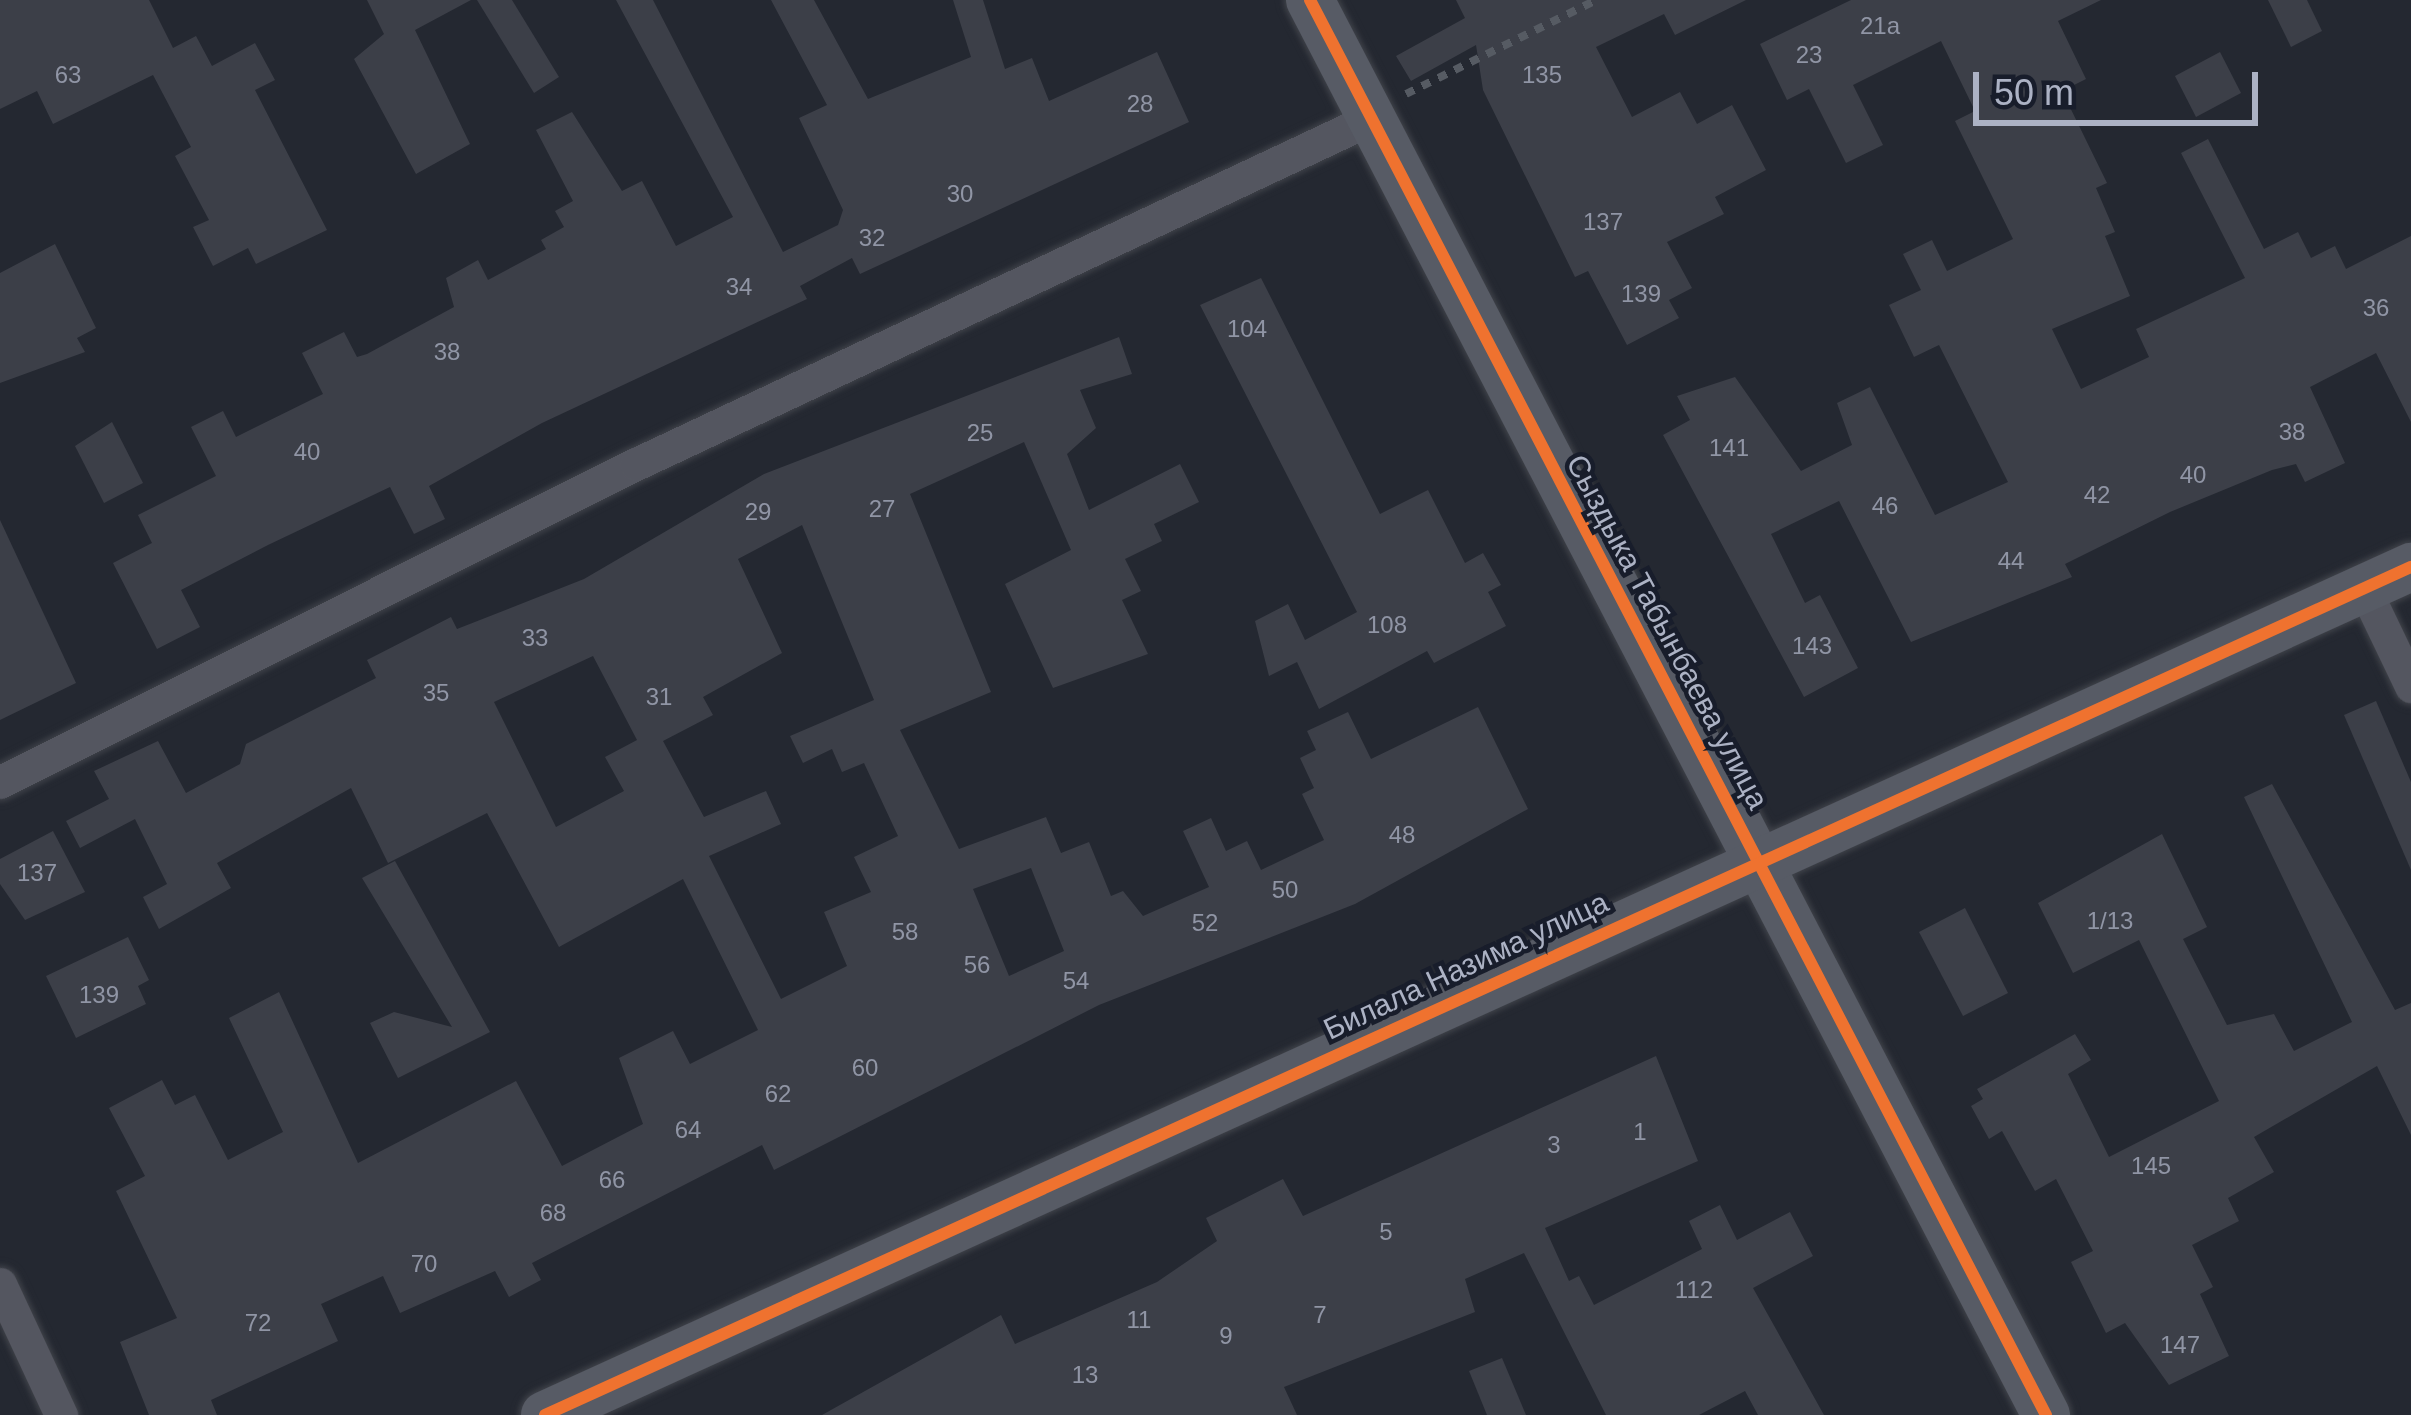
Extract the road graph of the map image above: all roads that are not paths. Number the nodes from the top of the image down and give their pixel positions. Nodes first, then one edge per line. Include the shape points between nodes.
1 (1310, 0) edge
2 (1388, 107) junction
3 (2411, 567) edge
4 (2364, 588) junction
5 (2411, 686) edge
6 (0, 782) edge
7 (1760, 857) junction
8 (0, 1284) edge
9 (61, 1415) edge
10 (545, 1415) edge
11 (2046, 1415) edge

1 - 2 street, Сыздыка Табынбаева улица
2 - 6 street via 636,464
2 - 7 street, Сыздыка Табынбаева улица
3 - 4 street, Билала Назима улица
4 - 5 street
4 - 7 street, Билала Назима улица
7 - 10 street, Билала Назима улица
7 - 11 street, Сыздыка Табынбаева улица
8 - 9 street

